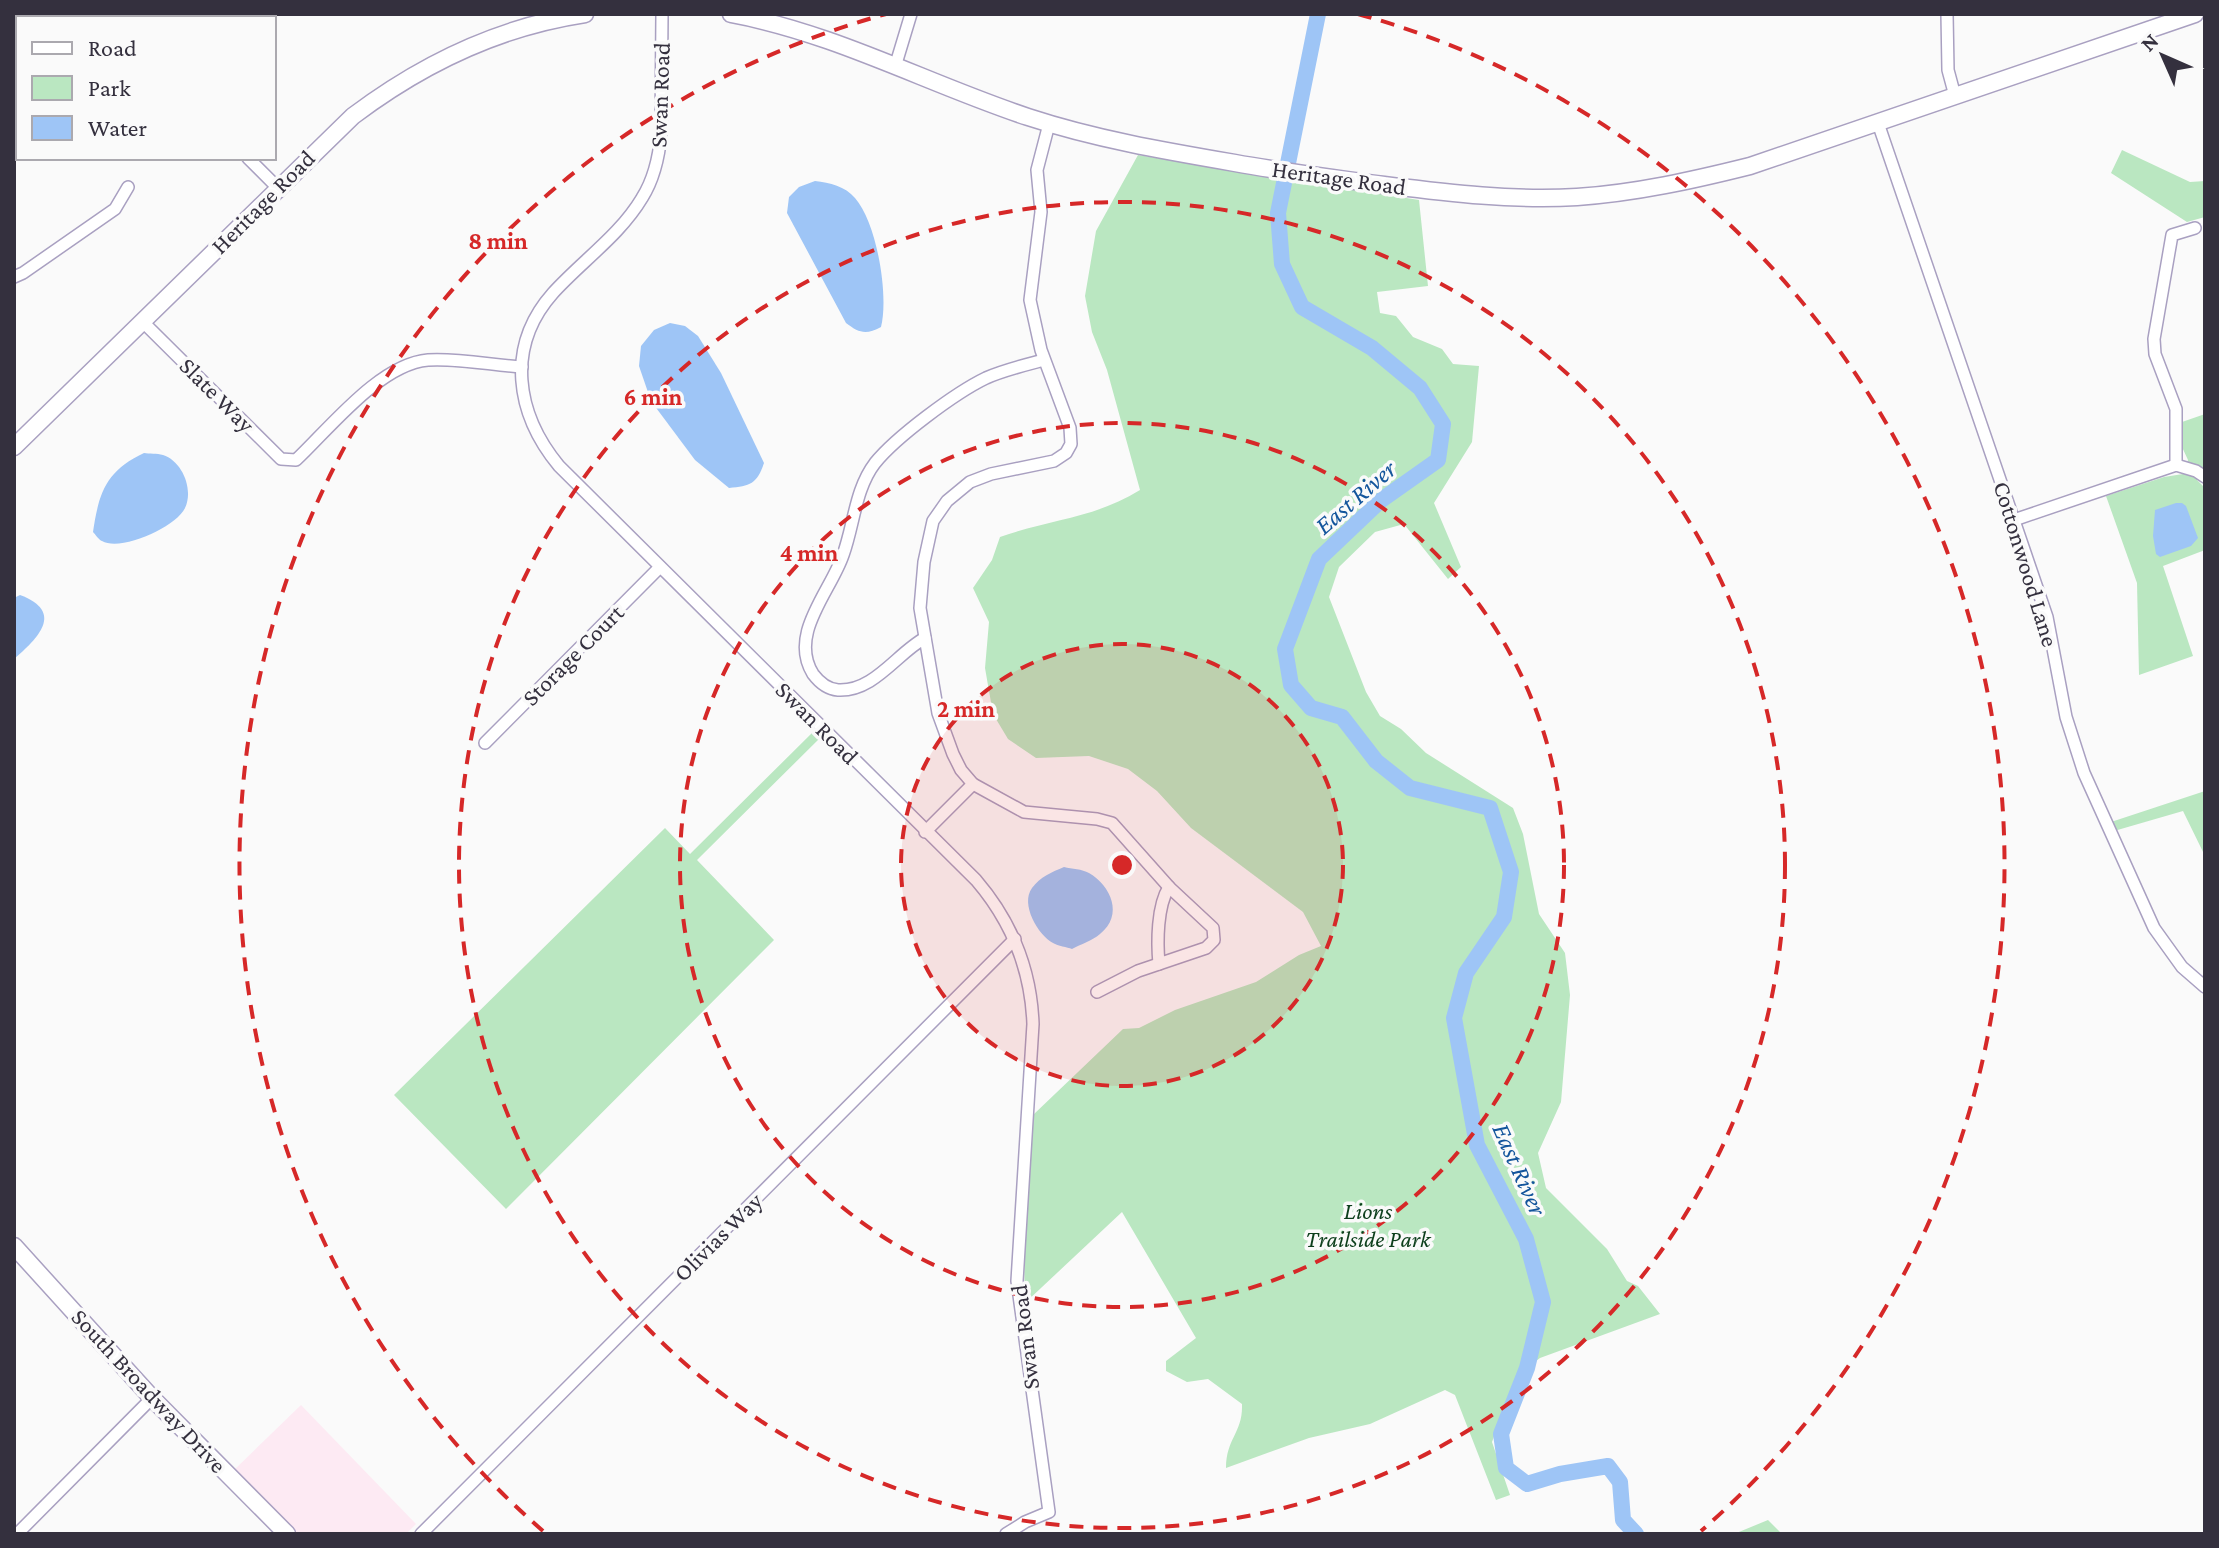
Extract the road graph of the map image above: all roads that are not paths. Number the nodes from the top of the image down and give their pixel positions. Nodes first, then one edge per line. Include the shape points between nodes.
1 (585, 14) edge
2 (662, 14) edge
3 (731, 14) edge
4 (911, 14) edge
5 (1947, 14) edge
6 (2195, 14) edge
7 (895, 67) junction
8 (1955, 96) junction
9 (1878, 123) junction
10 (1049, 124) junction
11 (250, 160) edge
12 (128, 187) dead end
13 (277, 187) junction
14 (2195, 228) dead end
15 (14, 277) edge
16 (142, 321) junction
17 (1044, 360) junction
18 (522, 367) junction
19 (14, 447) edge
20 (2176, 465) junction
21 (2205, 477) edge
22 (2014, 520) junction
23 (660, 567) junction
24 (925, 638) junction
25 (485, 743) dead end
26 (973, 784) junction
27 (925, 832) junction
28 (1169, 887) junction
29 (1015, 939) junction
30 (1159, 964) junction
31 (2205, 987) edge
32 (1097, 992) dead end
33 (14, 1246) edge
34 (152, 1398) junction
35 (17, 1534) edge
36 (287, 1534) edge
37 (421, 1534) edge
38 (1006, 1534) edge

1 - 13 main road, Heritage Road via 475,44 415,73 353,116
2 - 18 street, Swan Road via 661,134 651,181 635,209 541,309
3 - 7 main road, Heritage Road via 797,29
4 - 7 street
5 - 8 street via 1948,70
6 - 8 main road, Heritage Road
7 - 10 main road, Heritage Road
8 - 9 main road, Heritage Road
9 - 10 main road, Heritage Road via 1709,176 1578,197 1530,198 1451,194 1261,168
9 - 22 street, Cottonwood Lane
10 - 17 street via 1037,170 1041,212 1030,300
11 - 13 street
12 - 15 street via 115,209
13 - 16 main road, Heritage Road
14 - 20 street via 2172,235 2154,339 2176,409
16 - 18 street, Slate Way via 281,459 296,460 380,379 401,367 435,360
16 - 19 main road, Heritage Road
17 - 24 street via 1070,428 1070,447 1051,462 974,480 943,506 931,526 924,562 920,608
17 - 24 street via 978,382 874,464 837,573 811,618 808,660 823,685 844,690 886,671
18 - 23 street, Swan Road via 524,402 543,447
20 - 21 street
20 - 22 street
22 - 31 street, Cottonwood Lane via 2047,617 2066,717 2084,773 2154,928 2182,967
23 - 25 street, Storage Court
23 - 27 street, Swan Road
24 - 26 street via 940,724
26 - 27 street
26 - 28 street via 1024,812 1112,823
27 - 29 street, Swan Road via 988,894
28 - 30 street
28 - 30 street via 1211,926 1215,937 1206,948
29 - 37 street, Olivias Way
29 - 38 street, Swan Road via 1029,984 1033,1024 1018,1300 1049,1512
30 - 32 street
33 - 34 main road, South Broadway Drive
34 - 35 street
34 - 36 main road, South Broadway Drive

